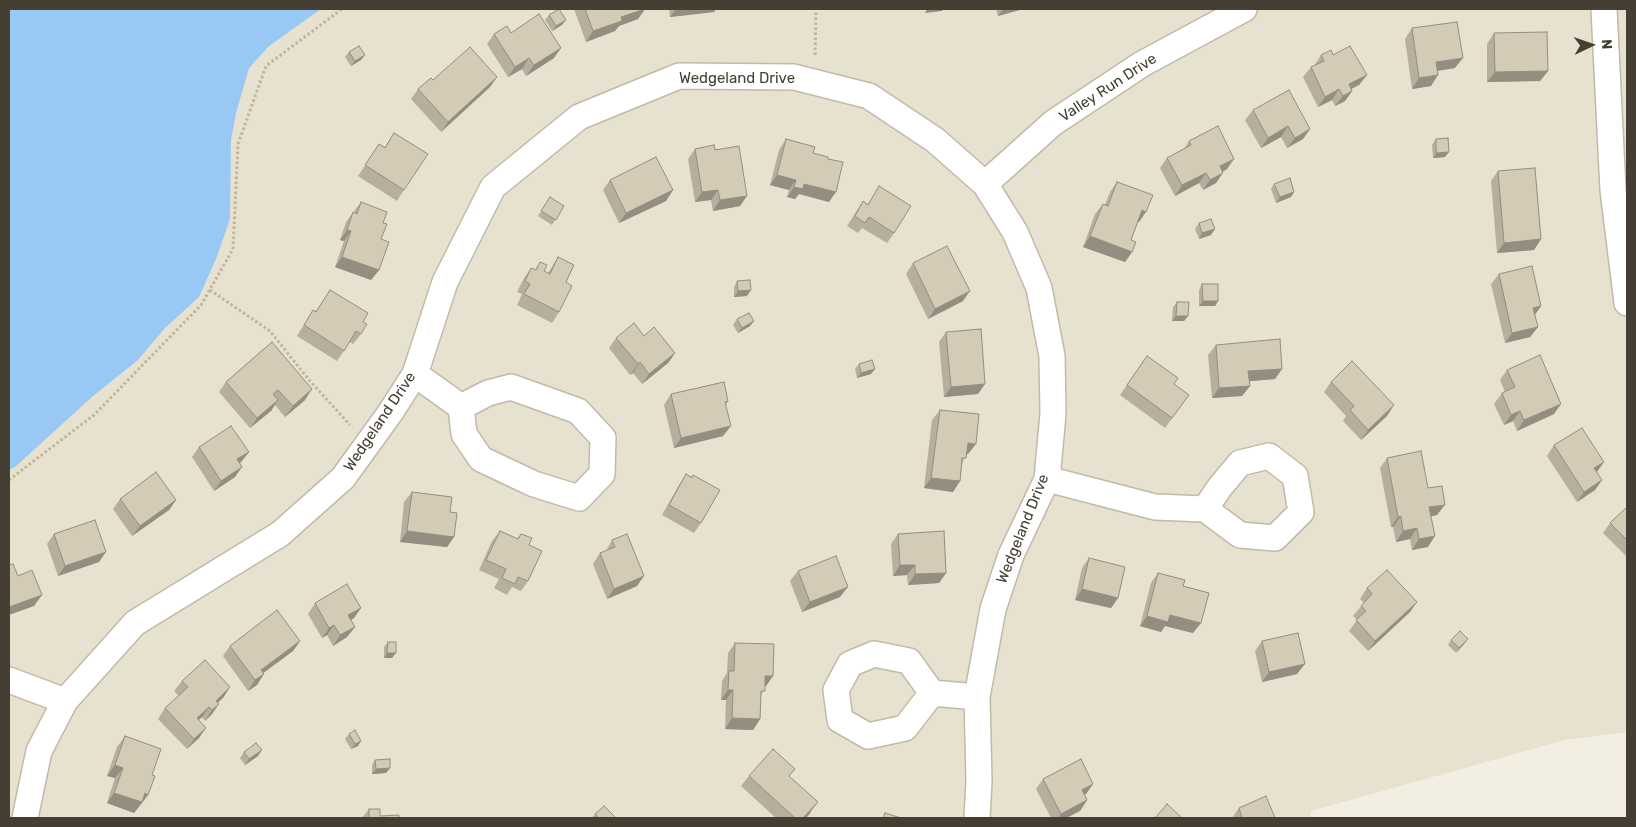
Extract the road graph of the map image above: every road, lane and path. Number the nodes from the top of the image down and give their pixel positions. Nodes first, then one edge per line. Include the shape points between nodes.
1 (342, 9) edge
2 (816, 9) edge
3 (1244, 9) edge
4 (1604, 9) edge
5 (815, 55) dead end
6 (985, 184) junction
7 (210, 290) junction
8 (1627, 304) edge
9 (415, 374) junction
10 (461, 407) junction
11 (352, 427) dead end
12 (1046, 479) junction
13 (9, 480) edge
14 (1205, 509) dead end
15 (9, 680) edge
16 (932, 693) dead end
17 (977, 697) junction
18 (65, 701) junction
19 (25, 818) edge
20 (977, 818) edge

1 - 7 path via 266,66 238,144 233,249
2 - 5 path
3 - 6 street, Valley Run Drive via 1142,64 1061,118
4 - 8 street via 1613,190
6 - 9 street, Wedgeland Drive via 935,140 869,96 794,77 679,76 579,117 494,187 444,282
6 - 12 street, Wedgeland Drive via 1015,232 1039,288 1052,356 1053,414
7 - 11 path via 270,331
7 - 13 path via 201,305 94,415
9 - 10 street
9 - 18 street, Wedgeland Drive via 343,478 280,534 135,623
10 - 10 street via 464,434 481,459 534,484 579,498 602,474 603,438 578,411 511,387 488,393
12 - 14 street via 1154,507
12 - 17 street, Wedgeland Drive via 1011,554 993,609
15 - 18 street
16 - 17 street
17 - 20 street, Wedgeland Drive
18 - 19 street, Wedgeland Drive via 39,751

